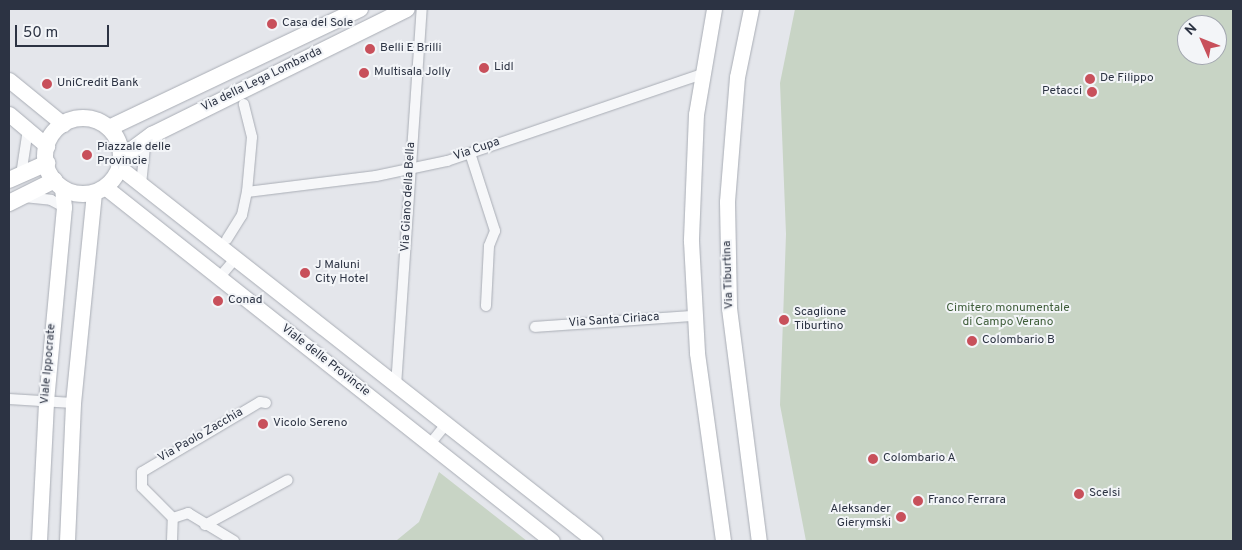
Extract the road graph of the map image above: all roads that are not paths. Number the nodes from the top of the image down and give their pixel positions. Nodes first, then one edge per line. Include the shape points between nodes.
1 (360, 9) edge
2 (407, 9) edge
3 (422, 9) edge
4 (714, 9) edge
5 (751, 9) edge
6 (700, 75) junction
7 (9, 80) edge
8 (244, 104) dead end
9 (9, 114) edge
10 (64, 124) junction
11 (109, 128) junction
12 (28, 129) junction
13 (146, 138) junction
14 (47, 146) junction
15 (470, 153) junction
16 (120, 162) junction
17 (46, 163) junction
18 (411, 169) junction
19 (15, 177) edge
20 (59, 184) junction
21 (141, 184) junction
22 (99, 189) junction
23 (247, 192) junction
24 (14, 200) edge
25 (64, 207) junction
26 (227, 238) dead end
27 (235, 259) junction
28 (219, 278) junction
29 (486, 306) dead end
30 (694, 316) junction
31 (535, 327) dead end
32 (396, 386) junction
33 (9, 399) edge
34 (46, 401) junction
35 (73, 403) junction
36 (266, 403) dead end
37 (446, 424) junction
38 (430, 444) junction
39 (288, 480) dead end
40 (173, 518) junction
41 (205, 525) junction
42 (39, 541) edge
43 (67, 541) edge
44 (172, 541) edge
45 (234, 541) edge
46 (552, 541) edge
47 (596, 541) edge
48 (723, 541) edge
49 (759, 541) edge

1 - 11 main road, Via della Lega Lombarda
2 - 13 main road, Via della Lega Lombarda
3 - 18 street, Via Giano della Bella
4 - 6 street
5 - 49 street, Via Tiburtina via 734,99 727,202 730,317
6 - 15 street, Via Cupa
6 - 30 street via 692,193
7 - 10 street
8 - 23 street via 252,137
9 - 12 street
10 - 11 main road via 87,118
10 - 14 main road via 52,135
11 - 16 main road via 119,143
12 - 14 street
12 - 19 street
13 - 16 main road, Via della Lega Lombarda
13 - 21 street
14 - 17 main road
15 - 18 street, Via Cupa
15 - 29 street via 495,231 489,246
16 - 21 street, Viale delle Provincie
16 - 22 main road
17 - 19 main road
17 - 20 main road
18 - 23 street, Via Cupa via 312,186
18 - 32 street, Via Giano della Bella
20 - 22 main road via 78,193
20 - 24 main road
20 - 25 street, Viale Ippocrate
21 - 27 street, Viale delle Provincie
22 - 28 street, Viale delle Provincie
22 - 35 street
23 - 26 street via 242,215
24 - 25 street via 51,200
25 - 34 street, Viale Ippocrate
27 - 28 street
27 - 32 street, Viale delle Provincie
28 - 38 street, Viale delle Provincie
30 - 31 street, Via Santa Ciriaca
30 - 48 street
32 - 37 street, Viale delle Provincie
33 - 34 street
34 - 35 street
34 - 42 street, Viale Ippocrate
35 - 43 street
36 - 40 street, Via Paolo Zacchia via 260,402 146,468 140,476 142,487
37 - 38 street
37 - 47 street, Viale delle Provincie
38 - 46 street, Viale delle Provincie
39 - 41 street
40 - 41 street via 188,513
40 - 44 street
41 - 45 street

